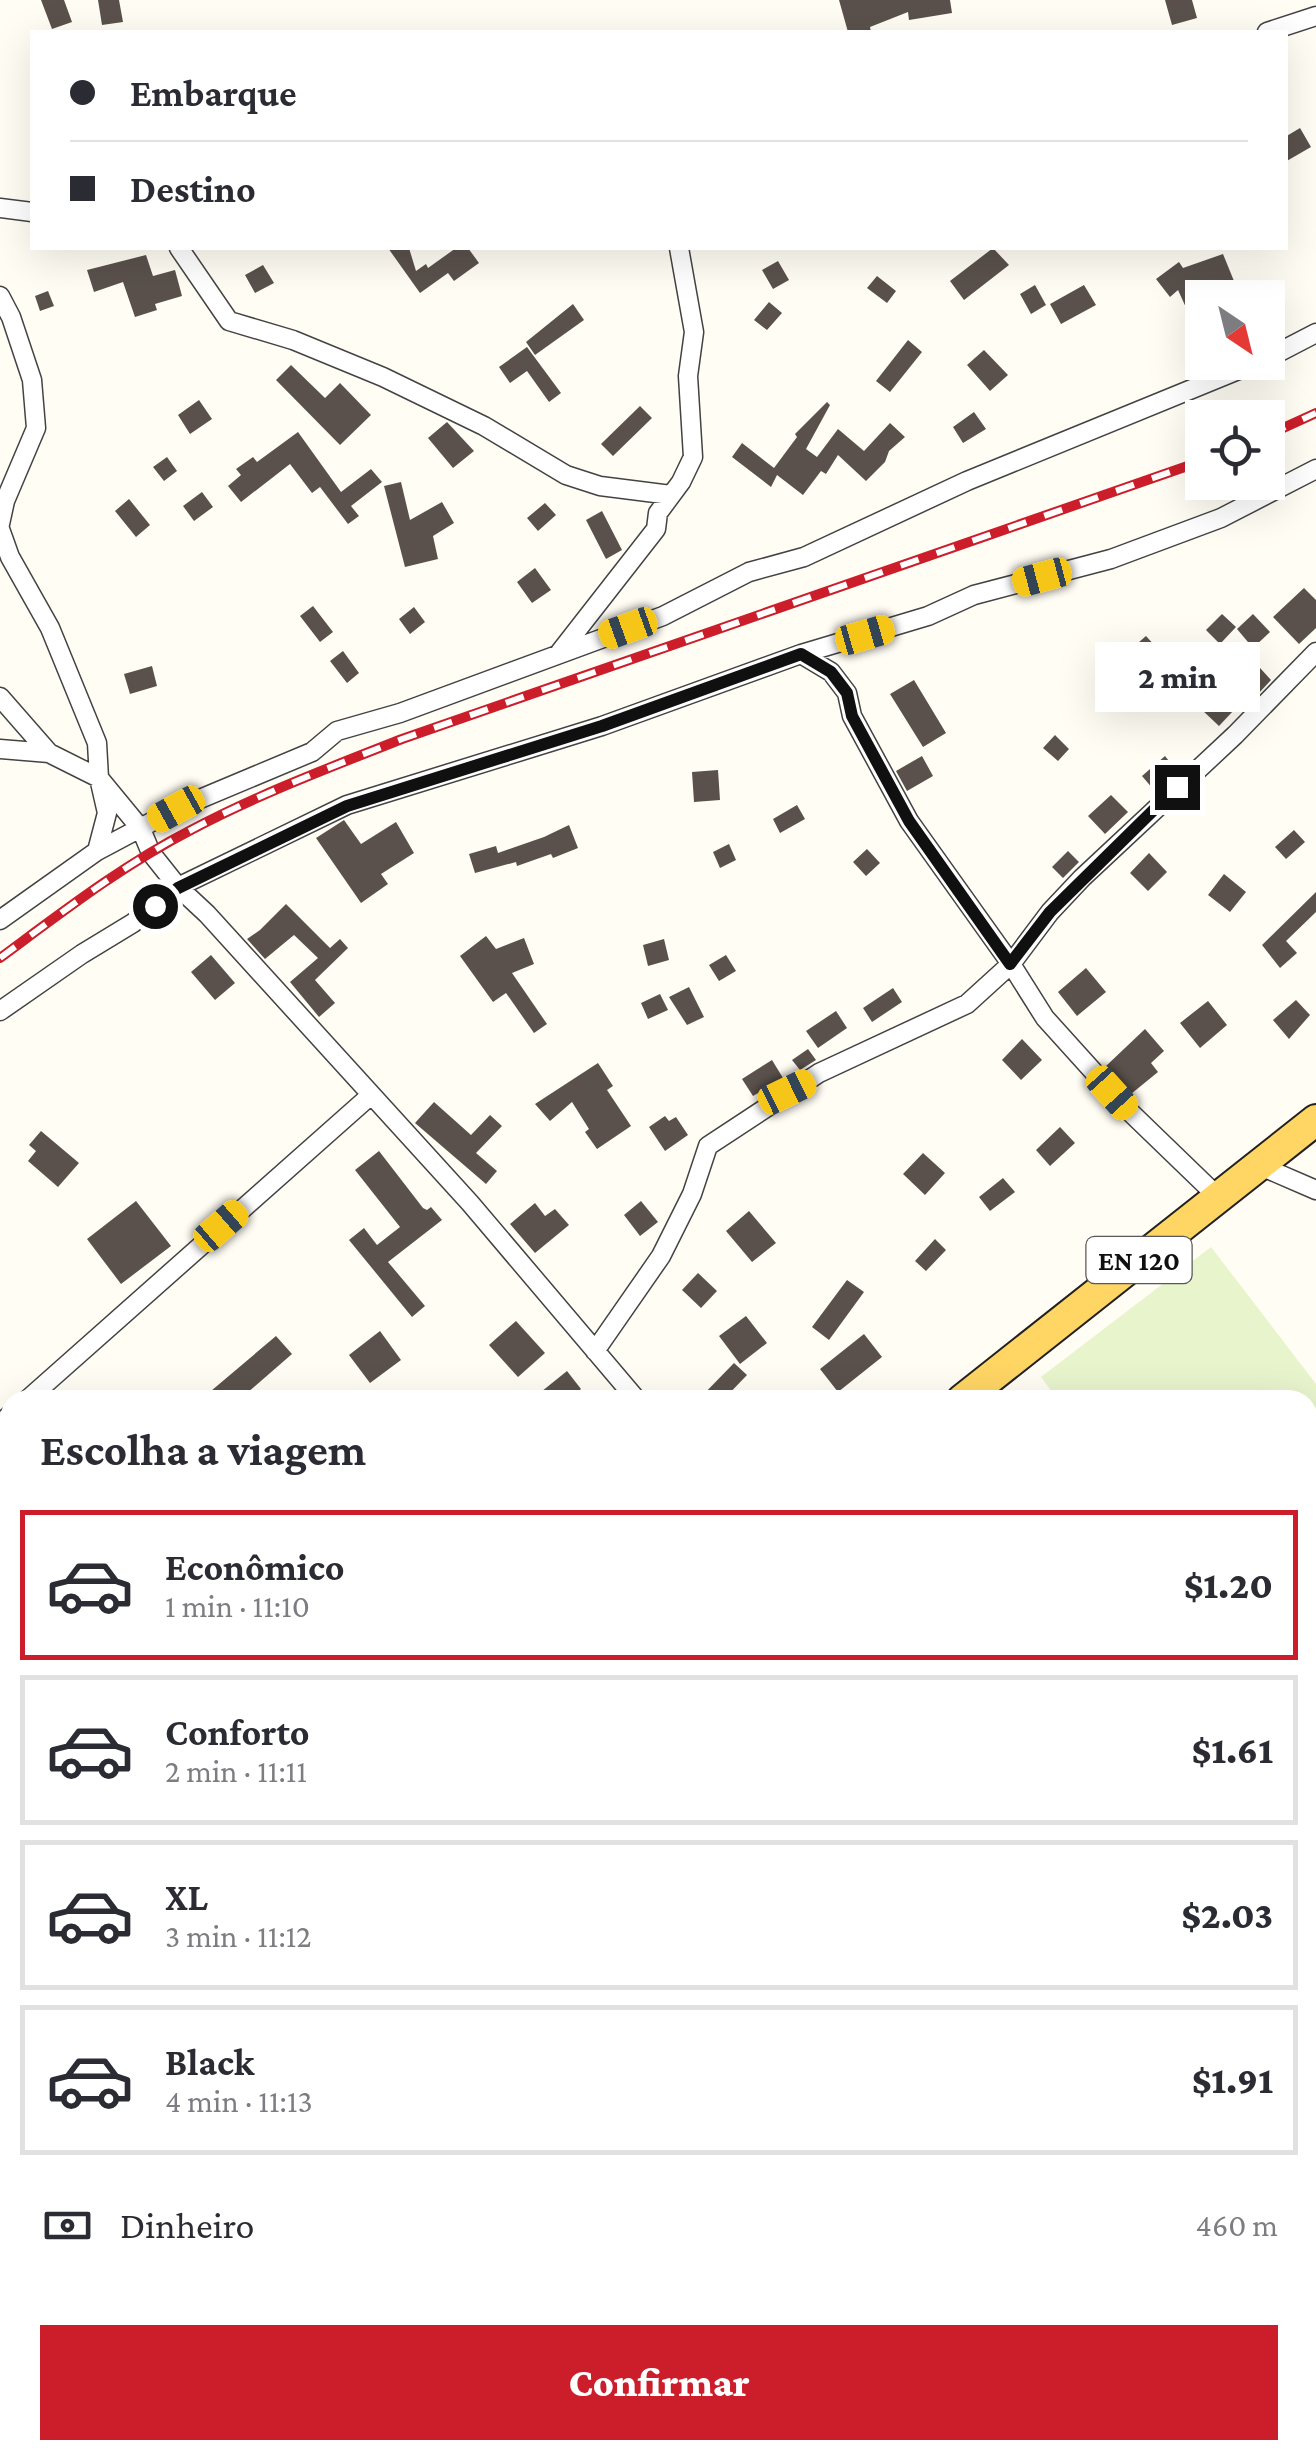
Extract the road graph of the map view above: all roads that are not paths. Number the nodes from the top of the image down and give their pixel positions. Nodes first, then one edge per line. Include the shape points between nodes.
1 (1316, 16) edge
2 (1274, 30) edge
3 (0, 208) edge
4 (30, 212) edge
5 (180, 250) edge
6 (679, 250) edge
7 (0, 296) edge
8 (1316, 333) edge
9 (1285, 349) edge
10 (1214, 380) edge
11 (1316, 468) edge
12 (671, 495) junction
13 (0, 526) edge
14 (1316, 652) edge
15 (558, 654) junction
16 (801, 654) junction
17 (0, 698) edge
18 (0, 749) edge
19 (49, 753) junction
20 (98, 778) junction
21 (141, 828) junction
22 (98, 851) junction
23 (178, 888) junction
24 (0, 920) edge
25 (1010, 964) junction
26 (0, 1011) edge
27 (371, 1095) junction
28 (1316, 1120) edge
29 (1258, 1166) junction
30 (1316, 1190) edge
31 (1218, 1197) junction
32 (595, 1351) junction
33 (38, 1390) edge
34 (628, 1390) edge
35 (975, 1390) edge

1 - 2 street
3 - 4 street
5 - 12 street via 229,321 383,377 566,475
6 - 12 street via 694,332 688,376 693,457
7 - 13 street via 32,380 36,428 4,500
8 - 9 street
10 - 15 street via 968,480 804,557 749,572 663,616
11 - 16 street via 1221,518 1111,559 974,595 928,616
12 - 15 street via 656,528
13 - 20 street via 97,743
14 - 25 street via 1082,878
15 - 21 street via 337,731 312,752
16 - 23 street via 602,726 347,806
16 - 25 street via 831,672 847,693 852,716 909,821
17 - 19 street
18 - 19 street
19 - 20 street
20 - 21 street
20 - 22 street via 107,813
21 - 22 street
21 - 23 street
22 - 24 street
23 - 26 street
23 - 27 street
25 - 31 street via 1044,1018
25 - 32 street via 967,1004 819,1073 708,1146 661,1256
27 - 32 street
27 - 33 street
28 - 29 main road, EN 120
29 - 30 street
29 - 31 main road, EN 120
31 - 35 main road, EN 120
32 - 34 street

